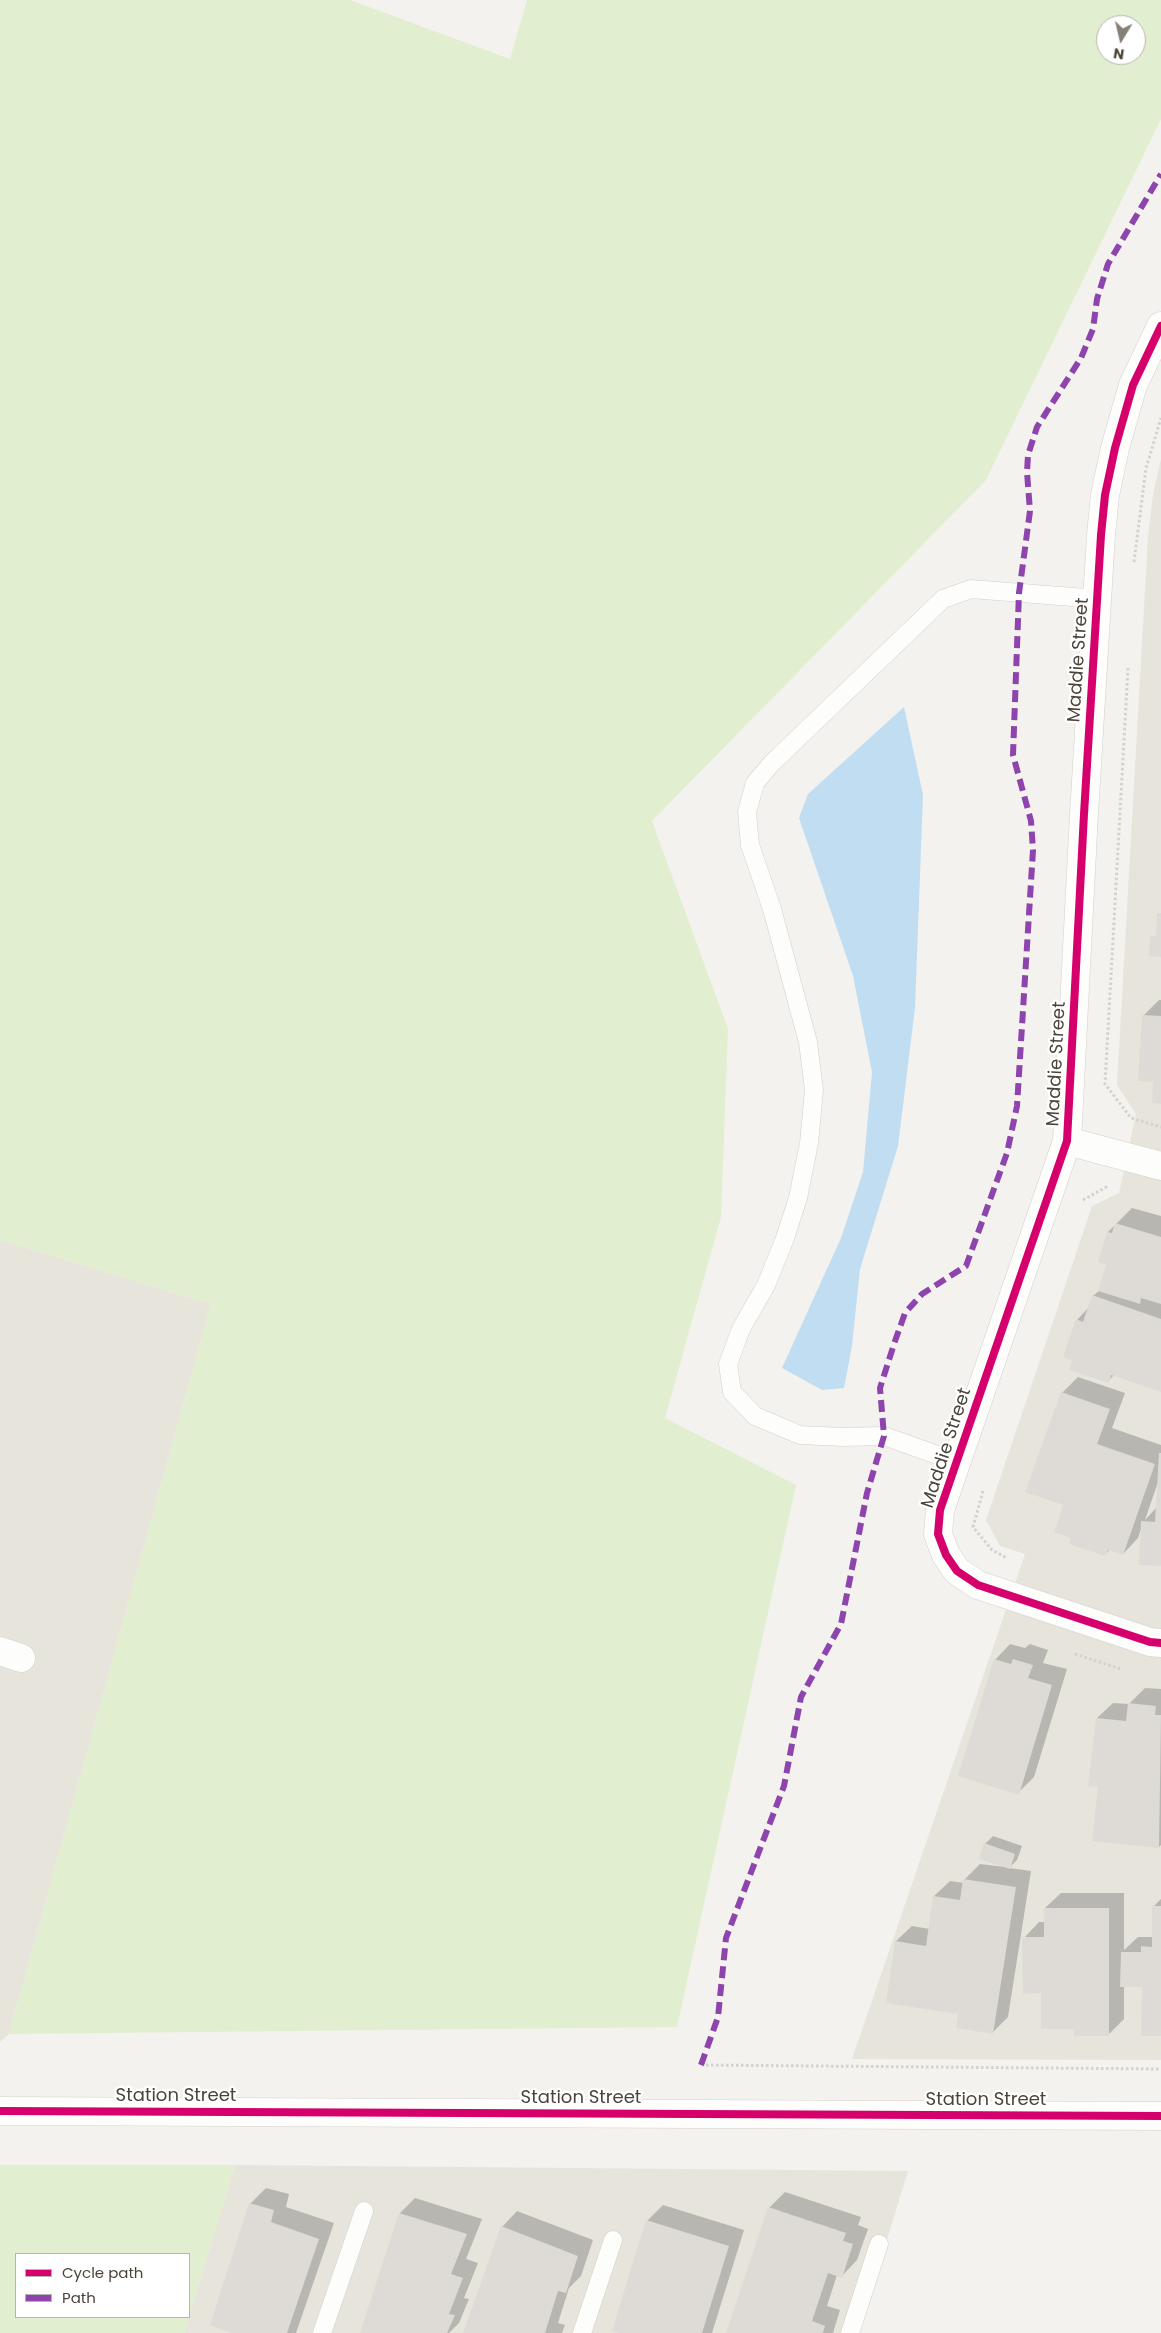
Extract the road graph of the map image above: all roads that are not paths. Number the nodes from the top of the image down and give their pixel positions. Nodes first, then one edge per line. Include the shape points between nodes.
1 (1161, 326) edge
2 (1098, 599) junction
3 (1067, 1141) junction
4 (1161, 1166) edge
5 (957, 1462) junction
6 (1161, 1644) edge
7 (0, 2111) edge
8 (1161, 2116) edge
9 (364, 2211) dead end
10 (613, 2240) dead end
11 (879, 2244) dead end
12 (322, 2333) edge
13 (582, 2333) edge
14 (850, 2333) edge

1 - 2 street, Maddie Street via 1133,385 1115,448 1105,495
2 - 3 street, Maddie Street
2 - 5 lane via 971,589 943,599 772,763 755,784 747,812 750,845 772,909 808,1042 814,1090 809,1143 798,1198 766,1285 741,1329 728,1364 732,1392 755,1416 800,1435 884,1436
3 - 4 street
3 - 5 street, Maddie Street
5 - 6 street, Maddie Street via 940,1510 938,1534 946,1555 958,1571 978,1585
7 - 8 street, Station Street
9 - 12 lane
10 - 13 lane
11 - 14 lane

